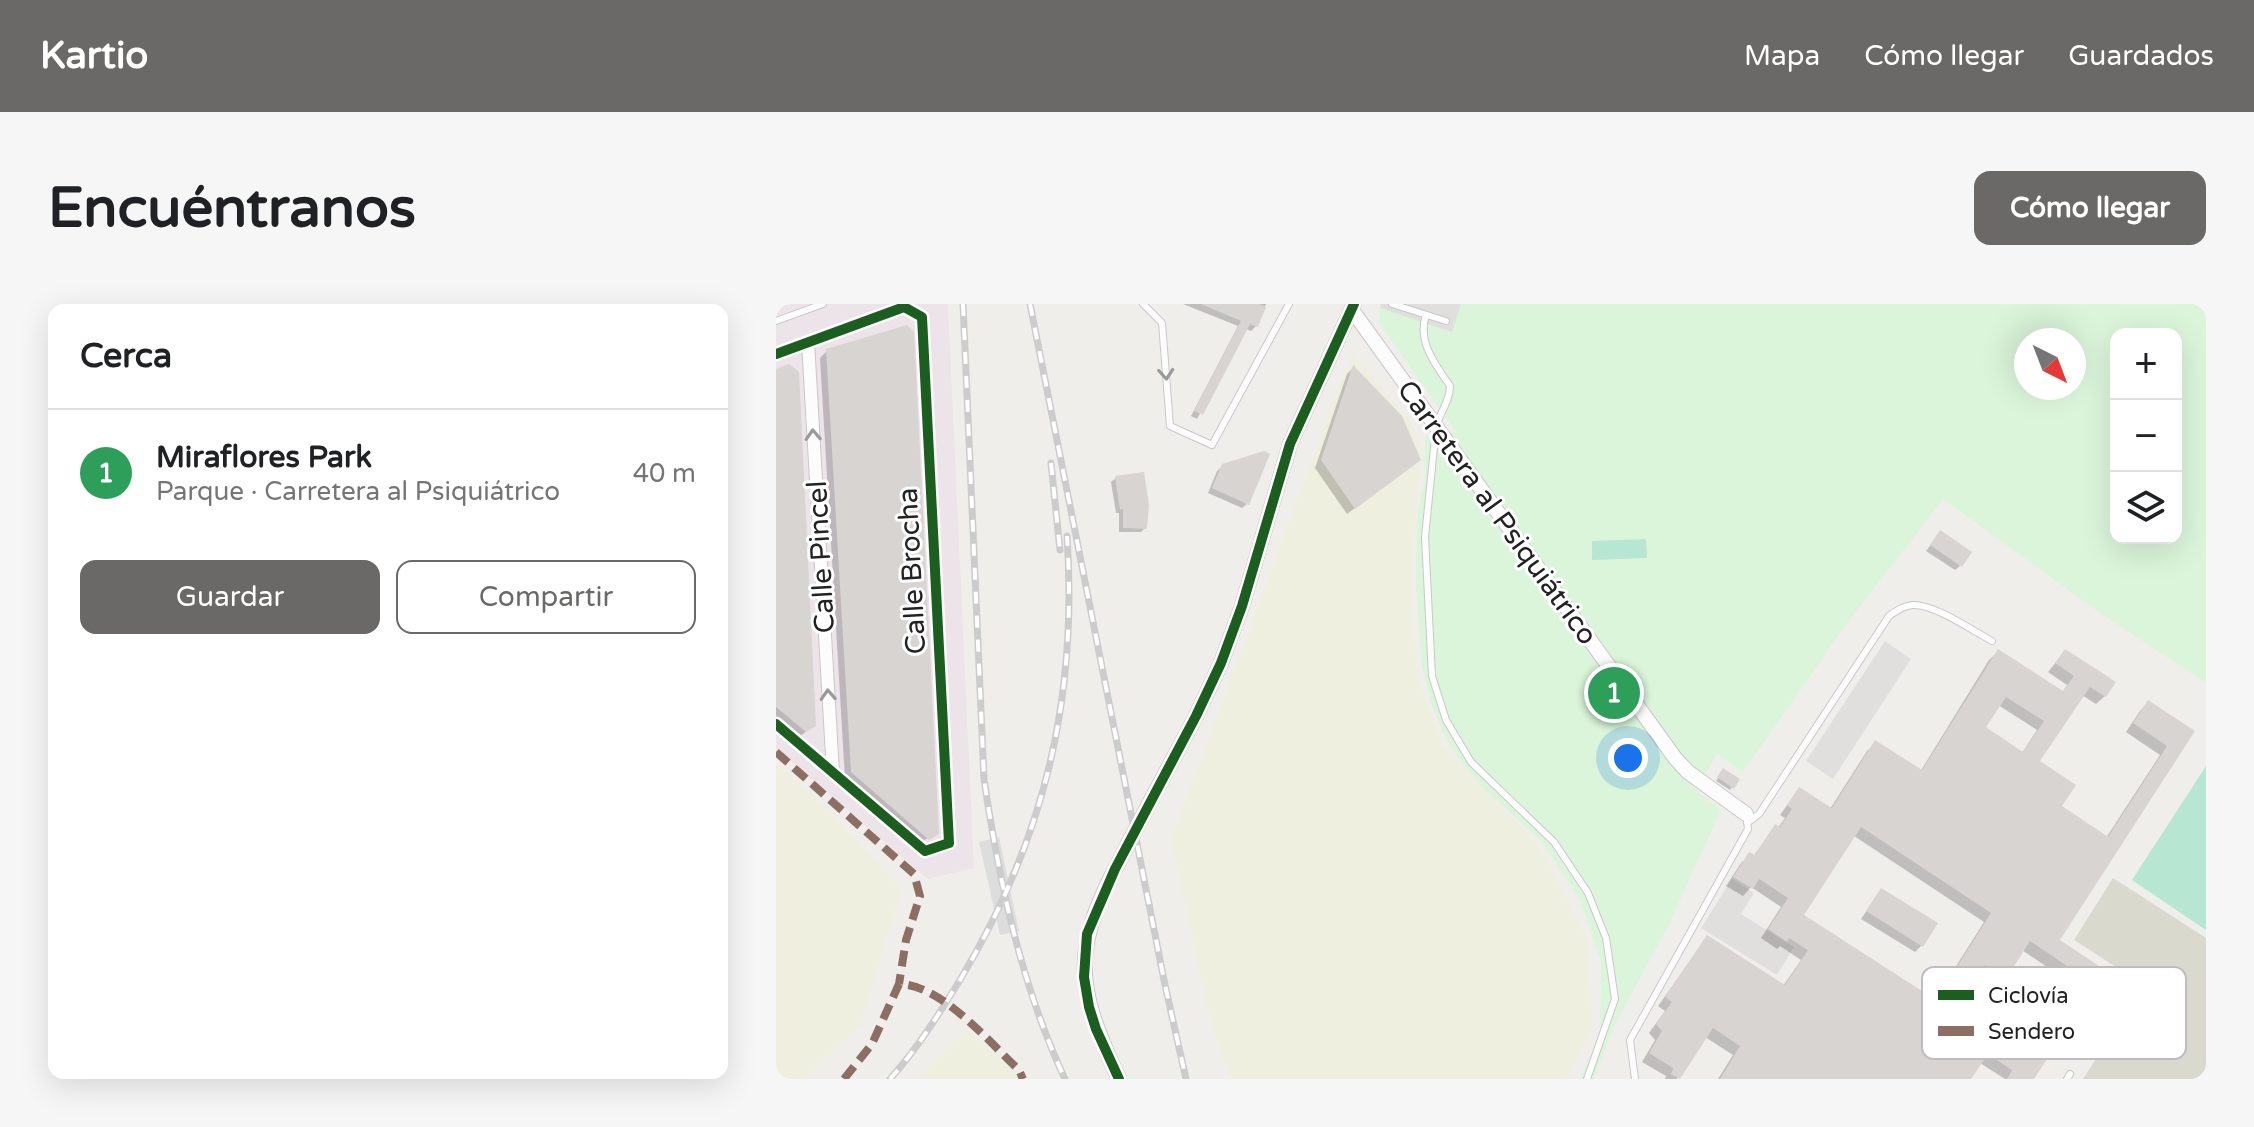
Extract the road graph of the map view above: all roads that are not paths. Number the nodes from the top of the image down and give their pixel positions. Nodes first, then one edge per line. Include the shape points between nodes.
1 (823, 304) edge
2 (1143, 304) edge
3 (1392, 304) edge
4 (1286, 305) edge
5 (1353, 307) edge
6 (1426, 315) junction
7 (776, 321) edge
8 (1446, 321) dead end
9 (808, 342) junction
10 (776, 354) edge
11 (1436, 428) junction
12 (1992, 641) dead end
13 (776, 724) edge
14 (833, 773) junction
15 (1746, 818) junction
16 (1119, 1079) edge
17 (1587, 1079) edge
18 (1635, 1079) edge

1 - 7 lane
2 -> 4 lane via 1162,323 1170,426 1212,445
3 - 6 lane
5 - 11 street, Carretera al Psiquiátrico
5 - 16 street, bridge via 1290,444 1221,663 1087,934 1089,1007
6 - 8 lane
6 - 11 lane via 1428,354 1450,386
9 - 10 street
14 -> 9 street, Calle Pincel
9 - 14 street, Calle Brocha via 904,307 922,317 949,843 925,851
11 - 15 street, Carretera al Psiquiátrico via 1675,758
11 - 17 lane via 1425,537 1432,676 1446,720 1471,762 1554,842 1588,893 1606,938 1615,999
12 - 15 lane via 1921,605 1889,616 1759,814
13 - 14 street
15 - 18 lane via 1748,829 1630,1040

